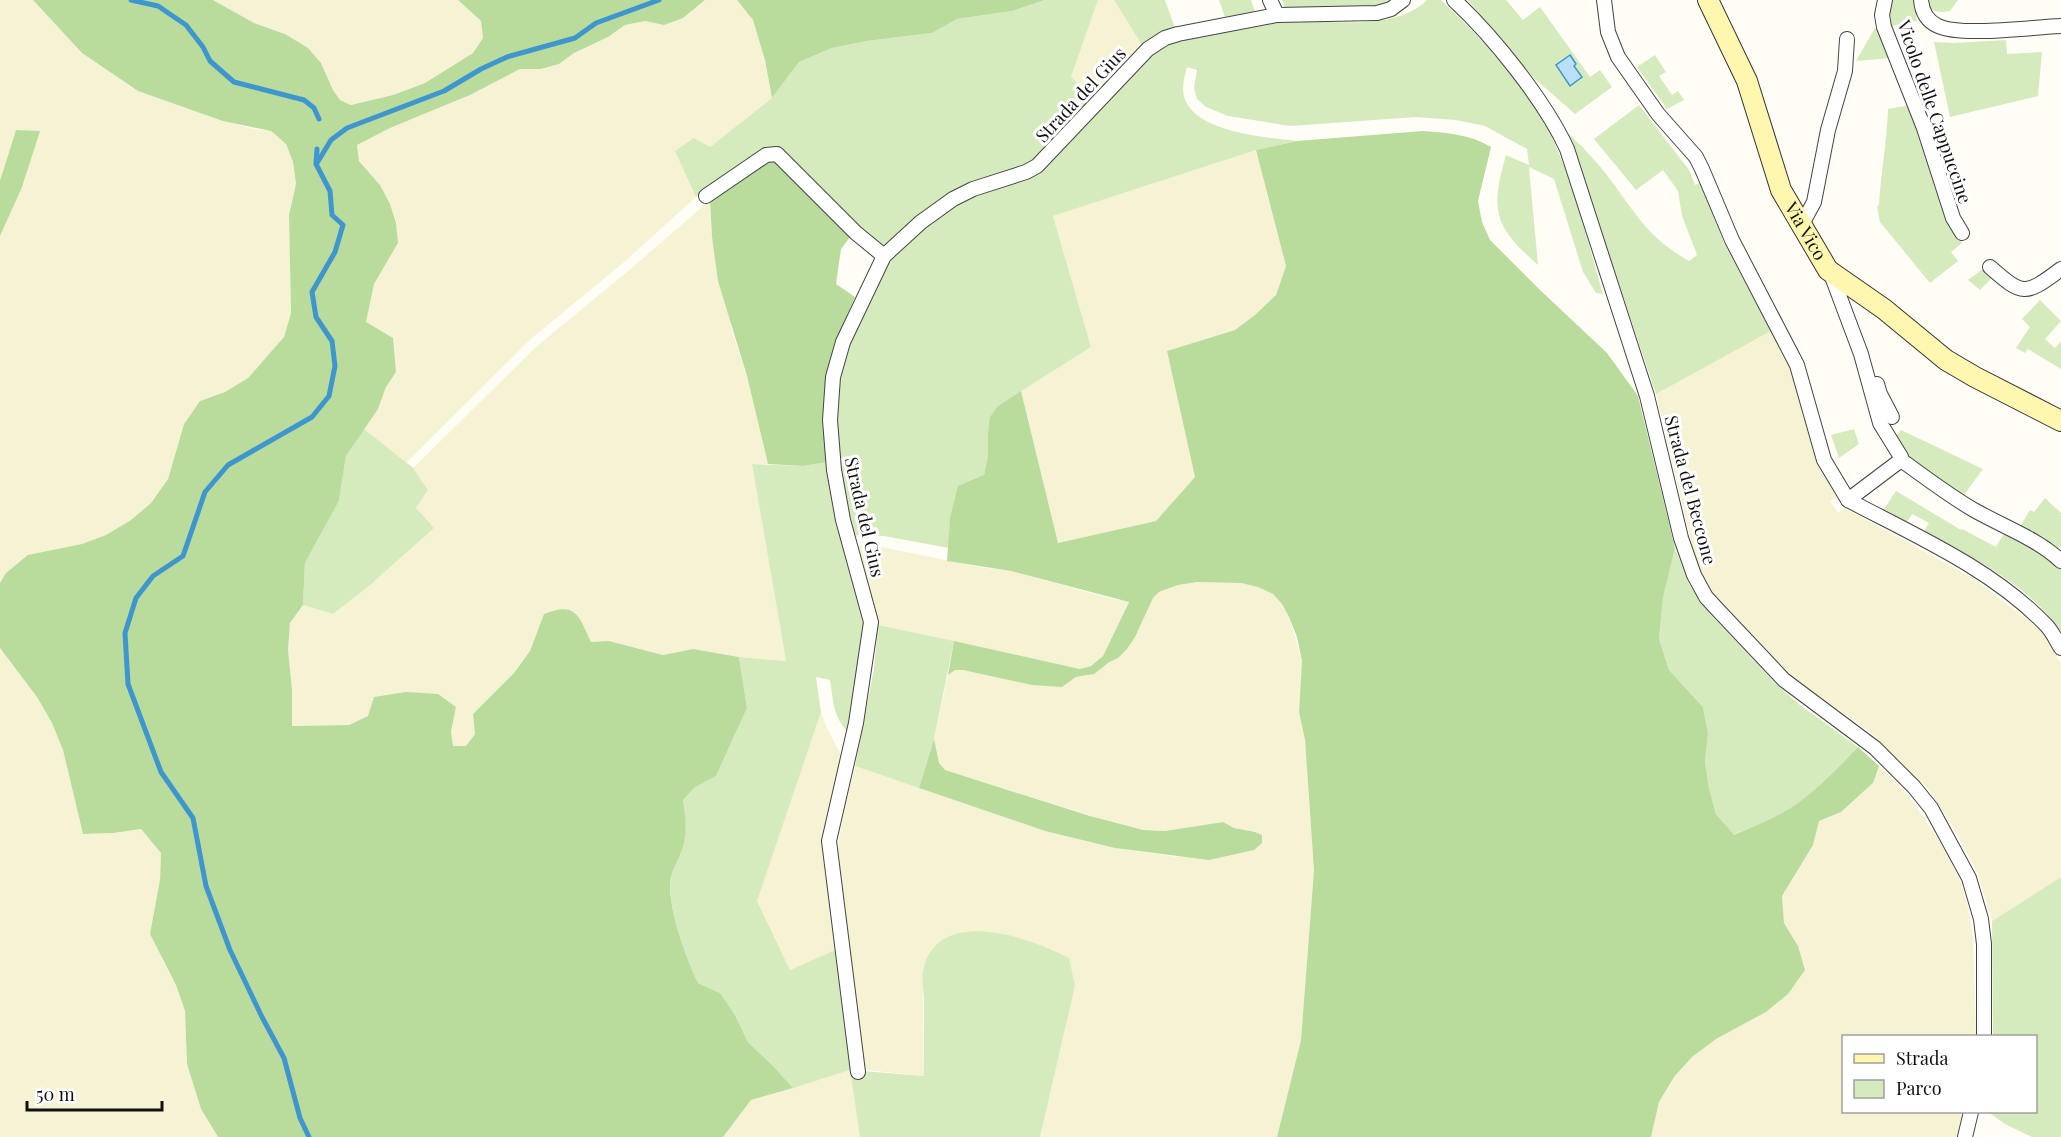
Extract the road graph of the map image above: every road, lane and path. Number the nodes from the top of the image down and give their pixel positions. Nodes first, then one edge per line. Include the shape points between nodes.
1 (1270, 0) edge
2 (1403, 0) edge
3 (1454, 0) edge
4 (1604, 0) edge
5 (1708, 0) edge
6 (1885, 0) edge
7 (1921, 0) edge
8 (1276, 15) junction
9 (2061, 26) edge
10 (1847, 39) dead end
11 (706, 196) dead end
12 (1801, 225) junction
13 (1962, 233) dead end
14 (884, 256) junction
15 (1990, 267) dead end
16 (2061, 269) edge
17 (1831, 274) junction
18 (1863, 359) junction
19 (1892, 417) dead end
20 (2061, 421) edge
21 (1901, 460) junction
22 (1848, 500) junction
23 (2060, 559) edge
24 (2061, 648) edge
25 (1984, 1035) edge
26 (858, 1072) dead end
27 (1971, 1113) edge
28 (1965, 1137) edge

1 - 8 street
2 - 8 street, Strada del Gius via 1377,14
3 - 25 street, Strada del Beccone via 1516,70 1567,149 1647,396 1681,538 1699,585 1784,680 1864,740 1914,787 1931,808 1963,865 1978,904 1983,933
4 - 22 street via 1608,32 1618,57 1702,169 1732,240 1797,364 1824,460
5 - 12 street, Via Vico via 1747,81 1780,190
6 - 13 street, Vicolo delle Cappuccine via 1884,27 1924,128 1953,218
7 - 9 street via 1930,21 1952,30
8 - 14 street, Strada del Gius via 1178,34 1156,43 1037,166 953,199
10 - 12 street via 1845,71 1814,202
11 - 14 street via 766,155 777,154
12 - 17 street, Via Vico
14 - 26 street, Strada del Gius via 843,342 832,383 830,420 838,493 871,622 856,723 829,840
15 - 16 street via 2022,290 2037,287
17 - 18 street
17 - 20 street, Via Vico via 1884,309 1946,360
18 - 19 street via 1873,370
18 - 21 street via 1880,423
21 - 22 street
21 - 23 street via 1973,510
22 - 24 street via 1978,570 2047,626
27 - 28 street

